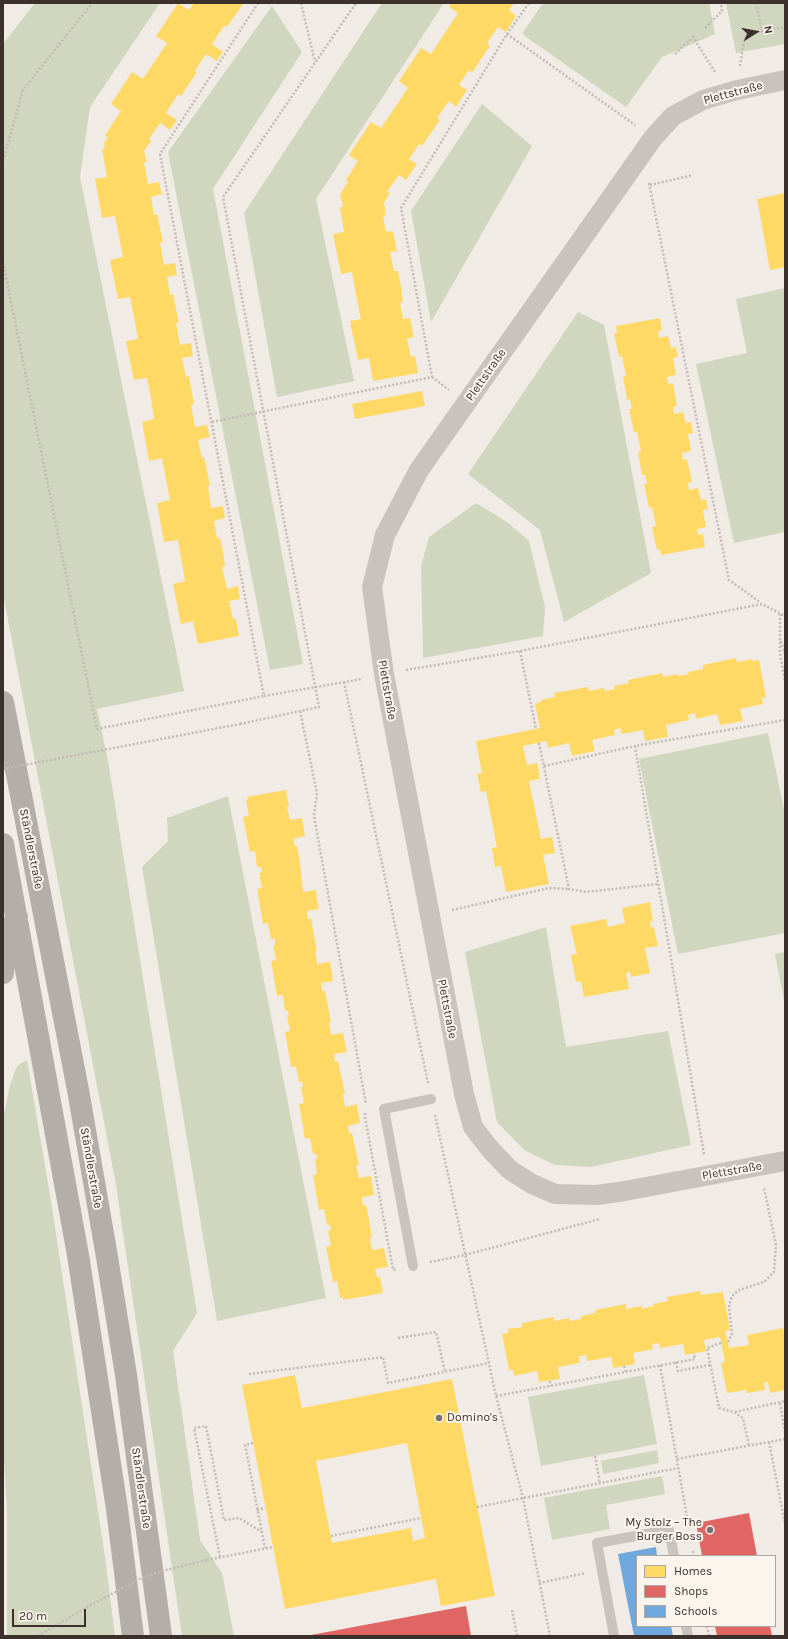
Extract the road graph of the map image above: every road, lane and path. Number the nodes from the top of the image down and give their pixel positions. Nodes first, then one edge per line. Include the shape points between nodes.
1 (92, 3) edge
2 (258, 3) edge
3 (301, 3) edge
4 (356, 3) edge
5 (529, 3) edge
6 (721, 3) edge
7 (756, 3) edge
8 (785, 27) edge
9 (705, 28) dead end
10 (762, 31) junction
11 (507, 34) junction
12 (675, 54) dead end
13 (315, 62) junction
14 (785, 80) edge
15 (732, 92) junction
16 (648, 145) junction
17 (3, 161) edge
18 (693, 175) dead end
19 (650, 186) junction
20 (3, 262) edge
21 (264, 411) junction
22 (212, 422) junction
23 (762, 604) junction
24 (780, 614) junction
25 (785, 616) edge
26 (780, 638) junction
27 (520, 651) junction
28 (785, 654) edge
29 (384, 674) junction
30 (344, 682) junction
31 (785, 682) edge
32 (316, 687) junction
33 (264, 696) junction
34 (3, 702) edge
35 (300, 711) junction
36 (785, 720) edge
37 (536, 729) dead end
38 (539, 743) dead end
39 (635, 746) junction
40 (544, 766) junction
41 (3, 769) edge
42 (3, 844) edge
43 (658, 884) junction
44 (569, 888) junction
45 (429, 915) junction
46 (17, 917) junction
47 (3, 973) edge
48 (432, 1099) junction
49 (785, 1161) edge
50 (759, 1166) junction
51 (708, 1175) junction
52 (764, 1189) junction
53 (756, 1190) dead end
54 (602, 1219) dead end
55 (465, 1255) junction
56 (413, 1266) junction
57 (398, 1338) dead end
58 (728, 1342) dead end
59 (721, 1343) dead end
60 (694, 1354) dead end
61 (676, 1362) junction
62 (489, 1363) junction
63 (710, 1364) junction
64 (660, 1365) junction
65 (624, 1366) dead end
66 (445, 1372) junction
67 (626, 1372) junction
68 (249, 1374) dead end
69 (550, 1381) dead end
70 (551, 1386) junction
71 (496, 1396) junction
72 (785, 1401) edge
73 (780, 1402) junction
74 (734, 1412) junction
75 (785, 1432) edge
76 (785, 1439) edge
77 (768, 1442) junction
78 (253, 1443) dead end
79 (749, 1446) junction
80 (595, 1456) dead end
81 (677, 1459) junction
82 (678, 1468) junction
83 (600, 1483) junction
84 (523, 1498) junction
85 (478, 1507) dead end
86 (266, 1508) dead end
87 (257, 1510) junction
88 (421, 1518) dead end
89 (785, 1524) edge
90 (262, 1532) junction
91 (690, 1532) dead end
92 (331, 1536) dead end
93 (273, 1547) dead end
94 (265, 1548) junction
95 (692, 1548) dead end
96 (674, 1555) edge
97 (694, 1555) edge
98 (220, 1557) junction
99 (602, 1570) junction
100 (539, 1583) junction
101 (512, 1610) dead end
102 (38, 1636) edge
103 (133, 1636) edge
104 (161, 1636) edge
105 (517, 1636) edge
106 (550, 1636) edge
107 (614, 1636) edge

1 - 17 path via 23,90
2 - 22 path via 160,154
3 - 13 path
4 - 13 path
5 - 11 path
6 - 9 path via 722,11
7 - 10 path
8 - 10 path
10 - 15 path via 745,35
11 - 16 path
11 - 21 path via 401,208 432,377
12 - 15 path via 692,37
13 - 21 path via 223,197
14 - 15 street, Plettstraße
15 - 16 street, Plettstraße via 703,100 673,116
16 - 19 path
16 - 29 street, Plettstraße via 419,470 385,534 372,587
18 - 19 path
19 - 23 path via 729,580
20 - 33 path via 97,729
21 - 22 path
21 - 32 path
22 - 33 path
23 - 24 path
23 - 27 path
24 - 25 path
24 - 26 path
26 - 28 path
26 - 31 path
27 - 29 path
27 - 37 path
29 - 30 path
29 - 45 street, Plettstraße
30 - 32 path
30 - 48 path
32 - 33 path
32 - 35 path via 319,707
34 - 104 highway, Ständlerstraße via 78,1090 106,1251 129,1397
35 - 41 path, bridge
35 - 56 path via 317,793 314,816 367,1101 365,1117 393,1270
36 - 39 path
38 - 40 path
39 - 40 path
39 - 43 path
40 - 44 path
42 - 46 highway
43 - 44 path via 586,892
43 - 51 path
44 - 45 path via 549,888
45 - 51 street, Plettstraße via 464,1094 473,1127 510,1170 555,1194 625,1191
46 - 47 highway via 6,939
46 - 103 highway via 79,1262 116,1501
48 - 55 path
48 - 56 lane via 384,1109
49 - 50 street, Plettstraße
50 - 51 street, Plettstraße
50 - 52 path
52 - 53 path
52 - 58 path via 776,1245 774,1272 764,1282 739,1290 732,1296 729,1306 732,1334
54 - 55 path
55 - 56 path
55 - 62 path
57 - 66 path via 436,1332
59 - 63 path via 707,1348
60 - 61 path via 696,1359
61 - 63 path via 678,1371
61 - 64 path
62 - 66 path
62 - 71 path
63 - 74 path via 719,1408
64 - 67 path
64 - 81 path
65 - 67 path
66 - 68 path via 388,1383 383,1357
67 - 70 path
69 - 70 path
70 - 71 path
71 - 84 path
72 - 73 path
73 - 74 path
73 - 75 path
74 - 79 path via 743,1418
76 - 77 path
77 - 79 path
77 - 89 path
78 - 87 path via 245,1445
79 - 81 path
80 - 83 path
81 - 82 path
82 - 83 path
82 - 91 path
83 - 84 path
84 - 85 path
84 - 100 path
86 - 87 path
87 - 90 path
88 - 92 path
90 - 94 path
90 - 98 path via 239,1518 224,1520 206,1426 194,1428
93 - 94 path
94 - 98 path
95 - 97 path
96 - 99 lane via 669,1530 597,1543
98 - 102 path, bridge via 144,1577
99 - 100 path
99 - 107 lane
100 - 106 path
101 - 105 path

